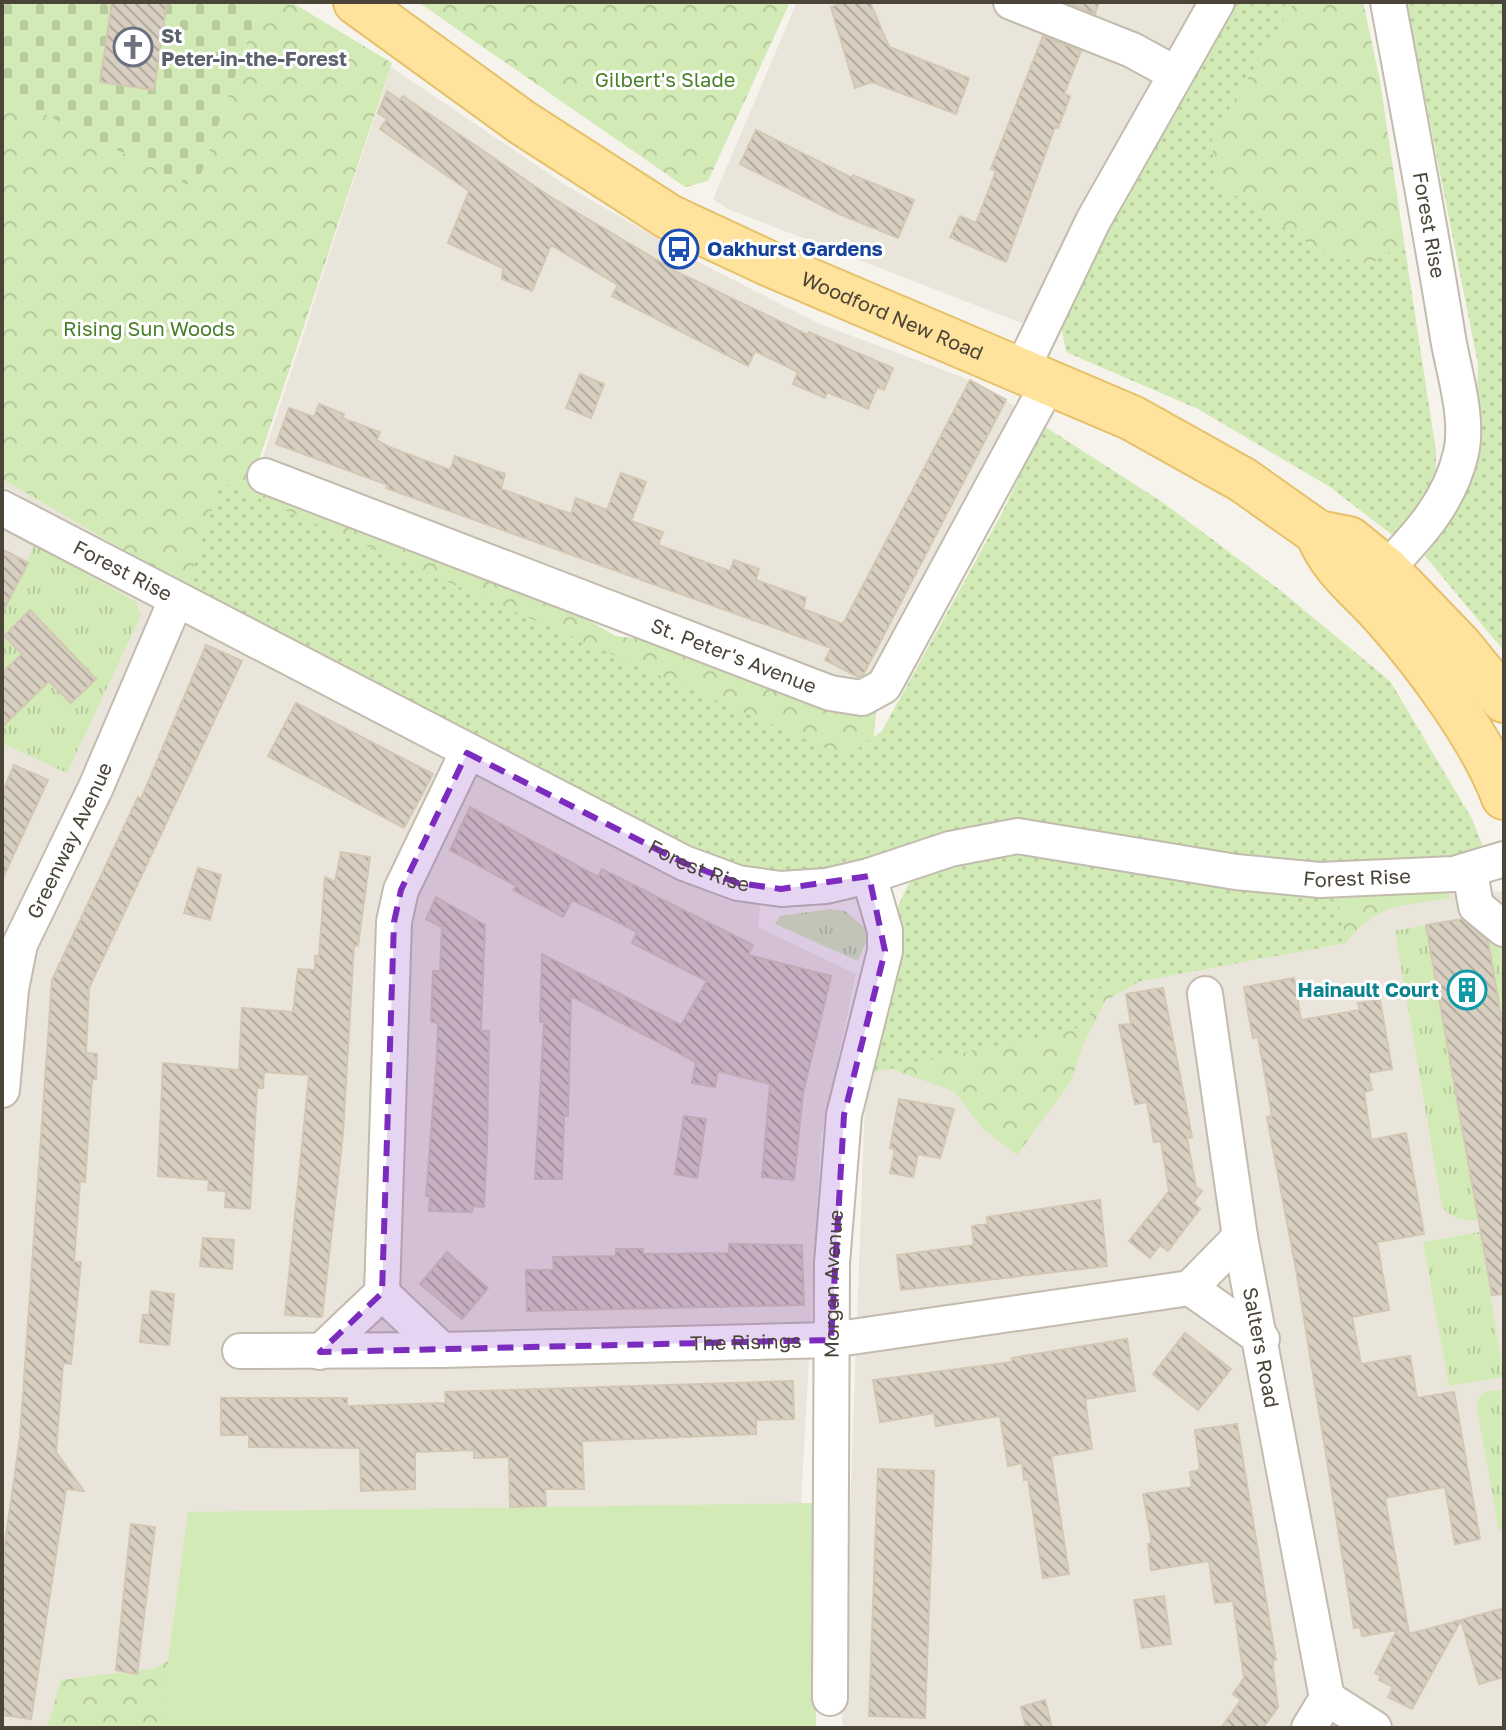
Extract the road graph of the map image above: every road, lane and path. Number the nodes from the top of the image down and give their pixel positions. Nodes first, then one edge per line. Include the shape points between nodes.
1 (356, 2) edge
2 (1011, 2) edge
3 (1217, 2) edge
4 (1388, 2) edge
5 (1174, 73) junction
6 (1035, 377) junction
7 (265, 476) dead end
8 (2, 508) edge
9 (1318, 533) junction
10 (1386, 569) junction
11 (176, 600) junction
12 (1504, 700) edge
13 (467, 753) junction
14 (1504, 797) edge
15 (1504, 859) edge
16 (1470, 872) junction
17 (869, 876) junction
18 (1504, 929) edge
19 (1205, 994) dead end
20 (2, 1090) edge
21 (1240, 1237) junction
22 (1190, 1288) junction
23 (382, 1293) junction
24 (1262, 1339) junction
25 (831, 1340) junction
26 (442, 1350) junction
27 (240, 1351) dead end
28 (320, 1352) junction
29 (830, 1698) dead end
30 (1327, 1698) junction
31 (1309, 1728) edge
32 (1374, 1728) edge

1 - 6 main road, Woodford New Road via 523,123 669,217
2 - 5 street via 1132,50
3 - 5 street
4 - 10 street, Forest Rise via 1433,242 1462,450 1432,519
5 - 6 street via 1093,221
6 - 7 street, St. Peter's Avenue via 884,686 862,698 830,693
6 - 9 main road, Woodford New Road via 1172,439
8 - 11 street, Forest Rise
9 - 10 main road, Woodford New Road via 1349,539
9 - 14 main road, Woodford New Road via 1328,559 1429,669
10 - 12 main road, Woodford New Road
11 - 13 street, Forest Rise
11 - 20 street, Greenway Avenue via 96,787 20,944
13 - 17 street, Forest Rise via 684,863 738,883 781,889
13 - 23 street via 401,890 394,922
15 - 16 street, Forest Rise
16 - 17 street, Forest Rise via 1320,880 1236,872 1018,836 950,849
16 - 18 street via 1476,906
17 - 25 street, Morgan Avenue via 885,931 885,951 844,1115
19 - 21 street, Salters Road
21 - 22 street
21 - 24 street, Salters Road
22 - 24 street
22 - 25 street, The Risings
23 - 26 street
23 - 28 street
24 - 30 street, Salters Road
25 - 26 street, The Risings
25 - 29 street, Morgan Avenue
26 - 28 street, The Risings
27 - 28 street, The Risings
30 - 31 street
30 - 32 street

